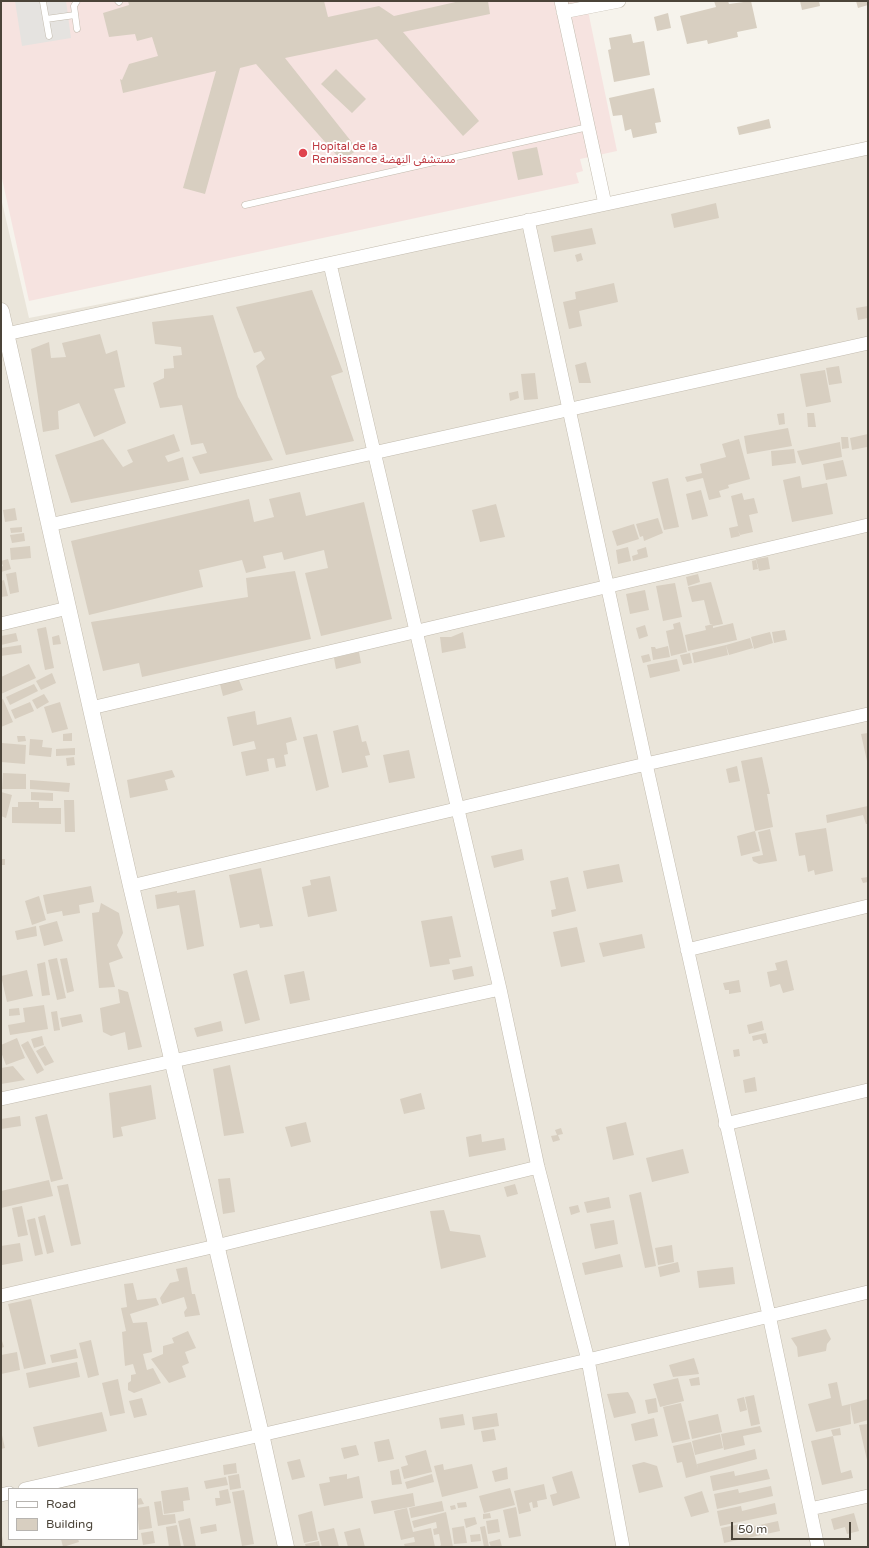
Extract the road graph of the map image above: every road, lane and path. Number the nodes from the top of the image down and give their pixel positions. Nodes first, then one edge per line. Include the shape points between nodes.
1 (77, 1) edge
2 (620, 1) edge
3 (44, 2) edge
4 (562, 7) edge
5 (75, 15) junction
6 (46, 19) junction
7 (77, 29) dead end
8 (48, 36) dead end
9 (588, 128) junction
10 (868, 148) edge
11 (605, 204) junction
12 (245, 205) dead end
13 (528, 220) junction
14 (330, 264) junction
15 (1, 311) edge
16 (6, 334) junction
17 (868, 343) edge
18 (569, 411) junction
19 (374, 454) junction
20 (49, 525) junction
21 (868, 525) edge
22 (608, 587) junction
23 (68, 608) junction
24 (1, 624) edge
25 (416, 631) junction
26 (91, 708) junction
27 (868, 714) edge
28 (646, 764) junction
29 (457, 808) junction
30 (131, 886) junction
31 (868, 906) edge
32 (687, 950) junction
33 (500, 989) junction
34 (171, 1060) junction
35 (868, 1090) edge
36 (1, 1099) edge
37 (726, 1124) junction
38 (538, 1167) junction
39 (216, 1246) junction
40 (868, 1292) edge
41 (1, 1296) edge
42 (770, 1315) junction
43 (588, 1360) junction
44 (261, 1434) junction
45 (29, 1488) edge
46 (868, 1496) edge
47 (810, 1509) junction
48 (286, 1547) edge
49 (623, 1547) edge
50 (818, 1547) edge

1 - 5 lane via 74,6
2 - 4 street
3 - 6 lane
4 - 9 street
5 - 6 lane
5 - 7 lane
6 - 8 lane
9 - 11 street
9 - 12 lane
10 - 11 street
11 - 13 street
13 - 14 street
13 - 18 street
14 - 16 street
14 - 19 street
15 - 16 street
16 - 20 street
17 - 18 street
18 - 19 street
18 - 22 street
19 - 20 street
19 - 25 street
20 - 23 street
21 - 22 street
22 - 25 street
22 - 28 street
23 - 24 street
23 - 26 street
25 - 26 street
25 - 29 street
26 - 30 street
27 - 28 street
28 - 29 street
28 - 32 street
29 - 30 street
29 - 33 street
30 - 34 street
31 - 32 street
32 - 37 street
33 - 34 street
33 - 38 street
34 - 36 street
34 - 39 street
35 - 37 street
37 - 42 street
38 - 39 street
38 - 43 street
39 - 41 street
39 - 44 street
40 - 42 street
42 - 43 street
42 - 47 street
43 - 44 street
43 - 49 street
44 - 45 street
44 - 48 street
46 - 47 street
47 - 50 street

